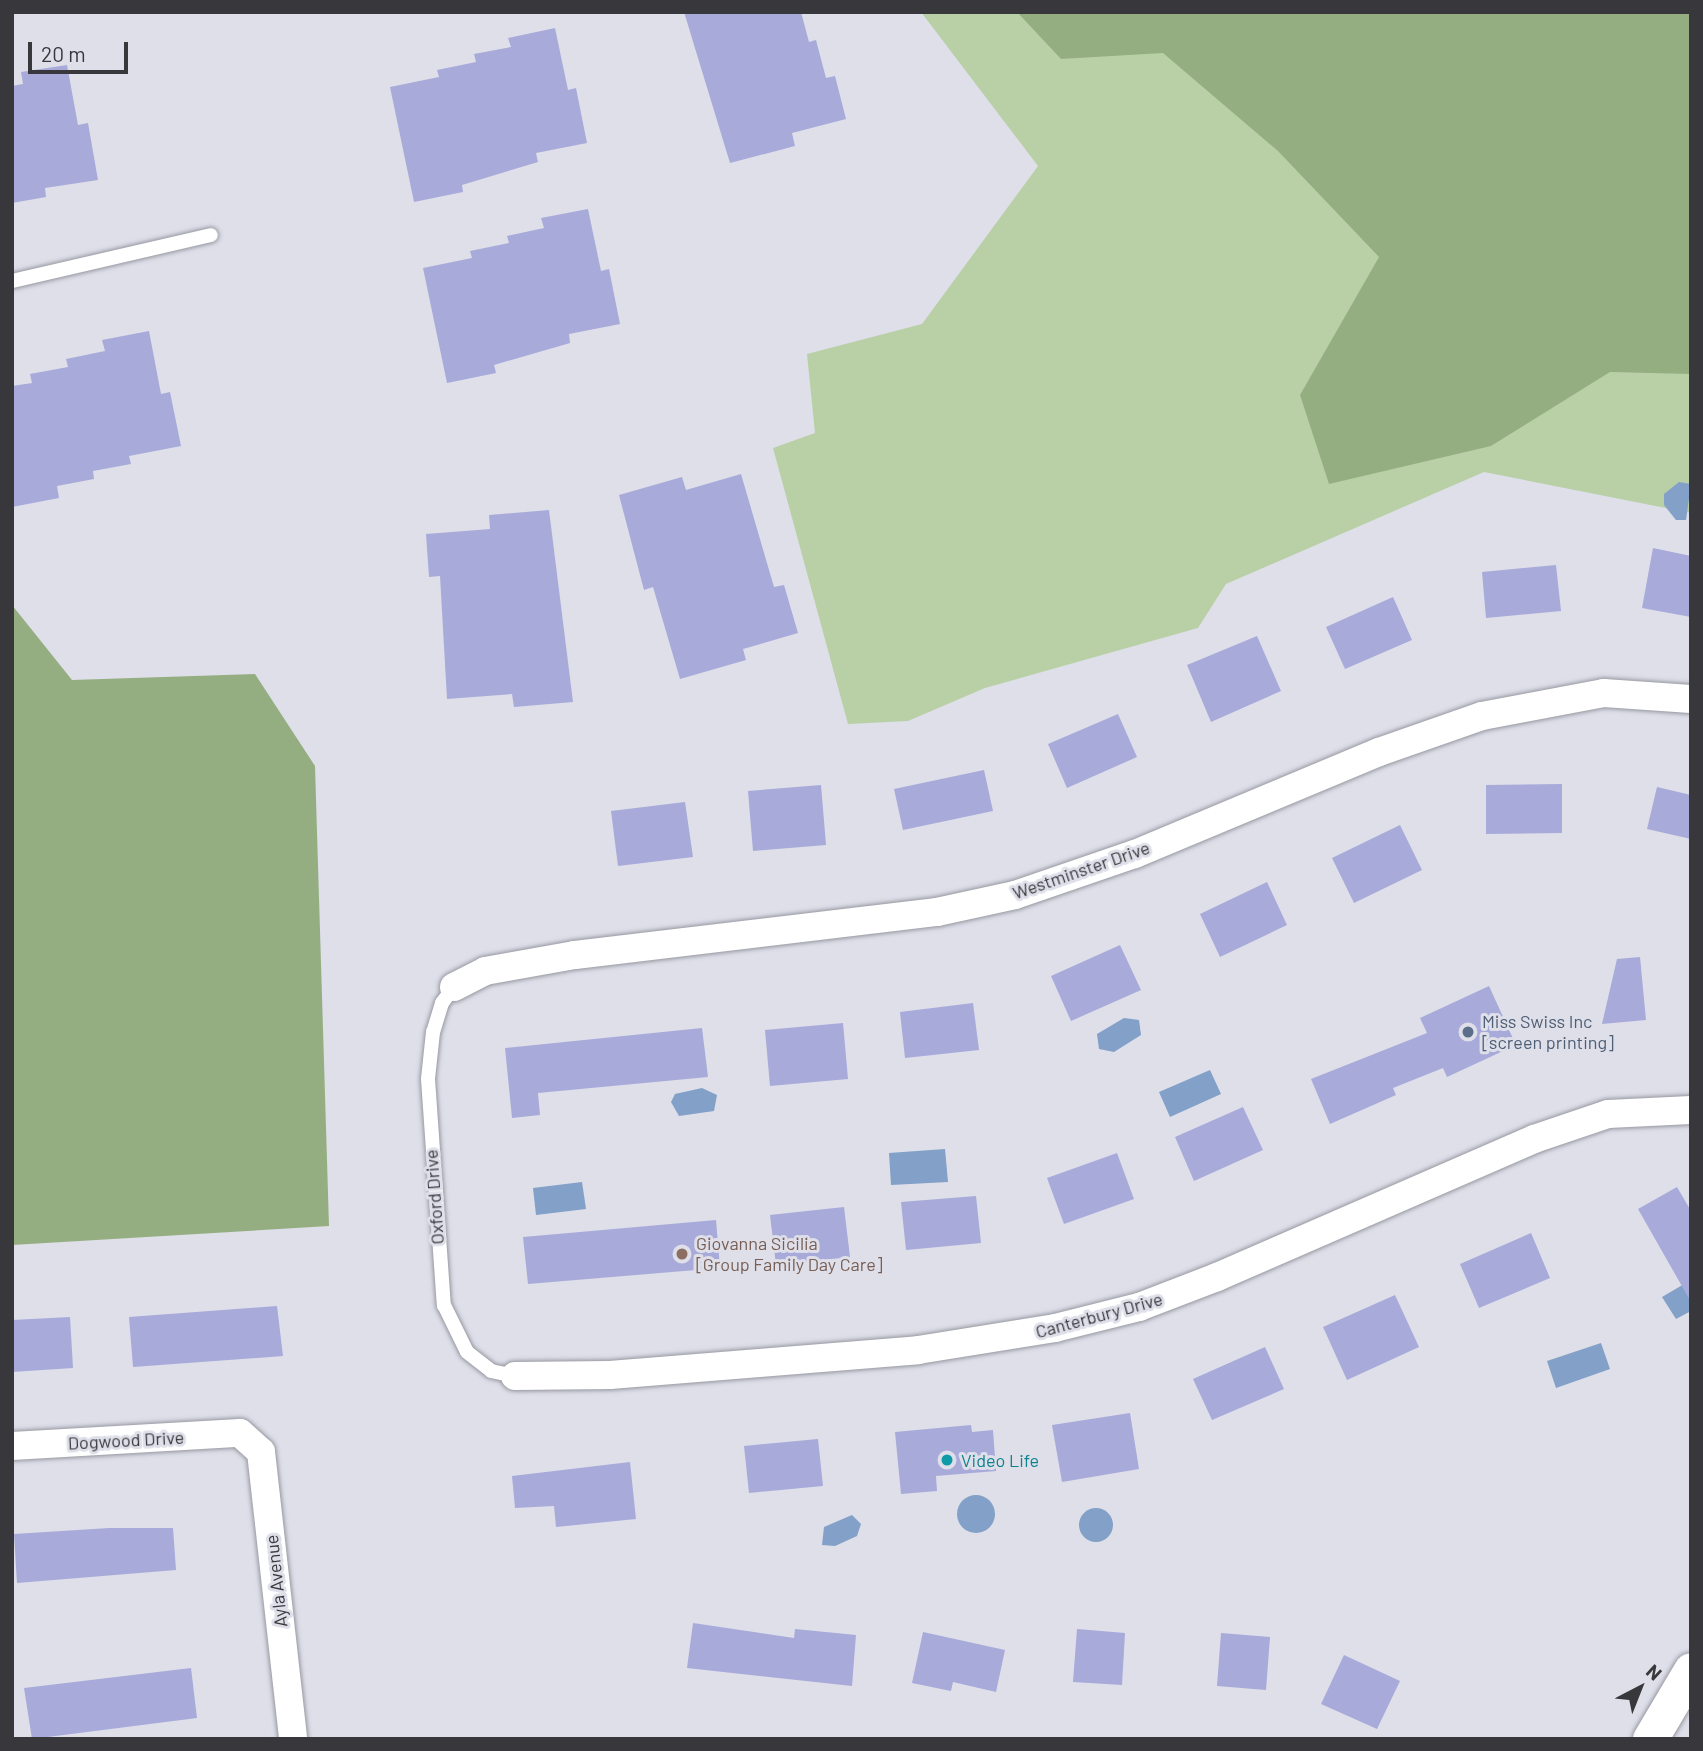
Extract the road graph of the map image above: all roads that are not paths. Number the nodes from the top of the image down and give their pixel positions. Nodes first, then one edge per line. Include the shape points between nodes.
1 (211, 235) dead end
2 (12, 281) edge
3 (1691, 699) edge
4 (454, 987) joint
5 (1691, 1110) edge
6 (515, 1376) joint
7 (240, 1433) joint
8 (12, 1446) edge
9 (1691, 1670) edge
10 (293, 1739) edge
11 (1650, 1739) edge

1 - 2 lane
3 - 4 street, Westminster Drive via 1604,692 1482,716 1379,752 1135,854 1014,895 923,914 575,954 485,971
4 - 6 lane, Oxford Drive via 442,1003 433,1032 428,1079 444,1305 467,1352 491,1371
5 - 6 street, Canterbury Drive via 1608,1114 1534,1139 1217,1277 1139,1307 1055,1328 918,1350 597,1375
7 - 8 street, Dogwood Drive
7 - 10 street, Ayla Avenue via 261,1452
9 - 11 street

